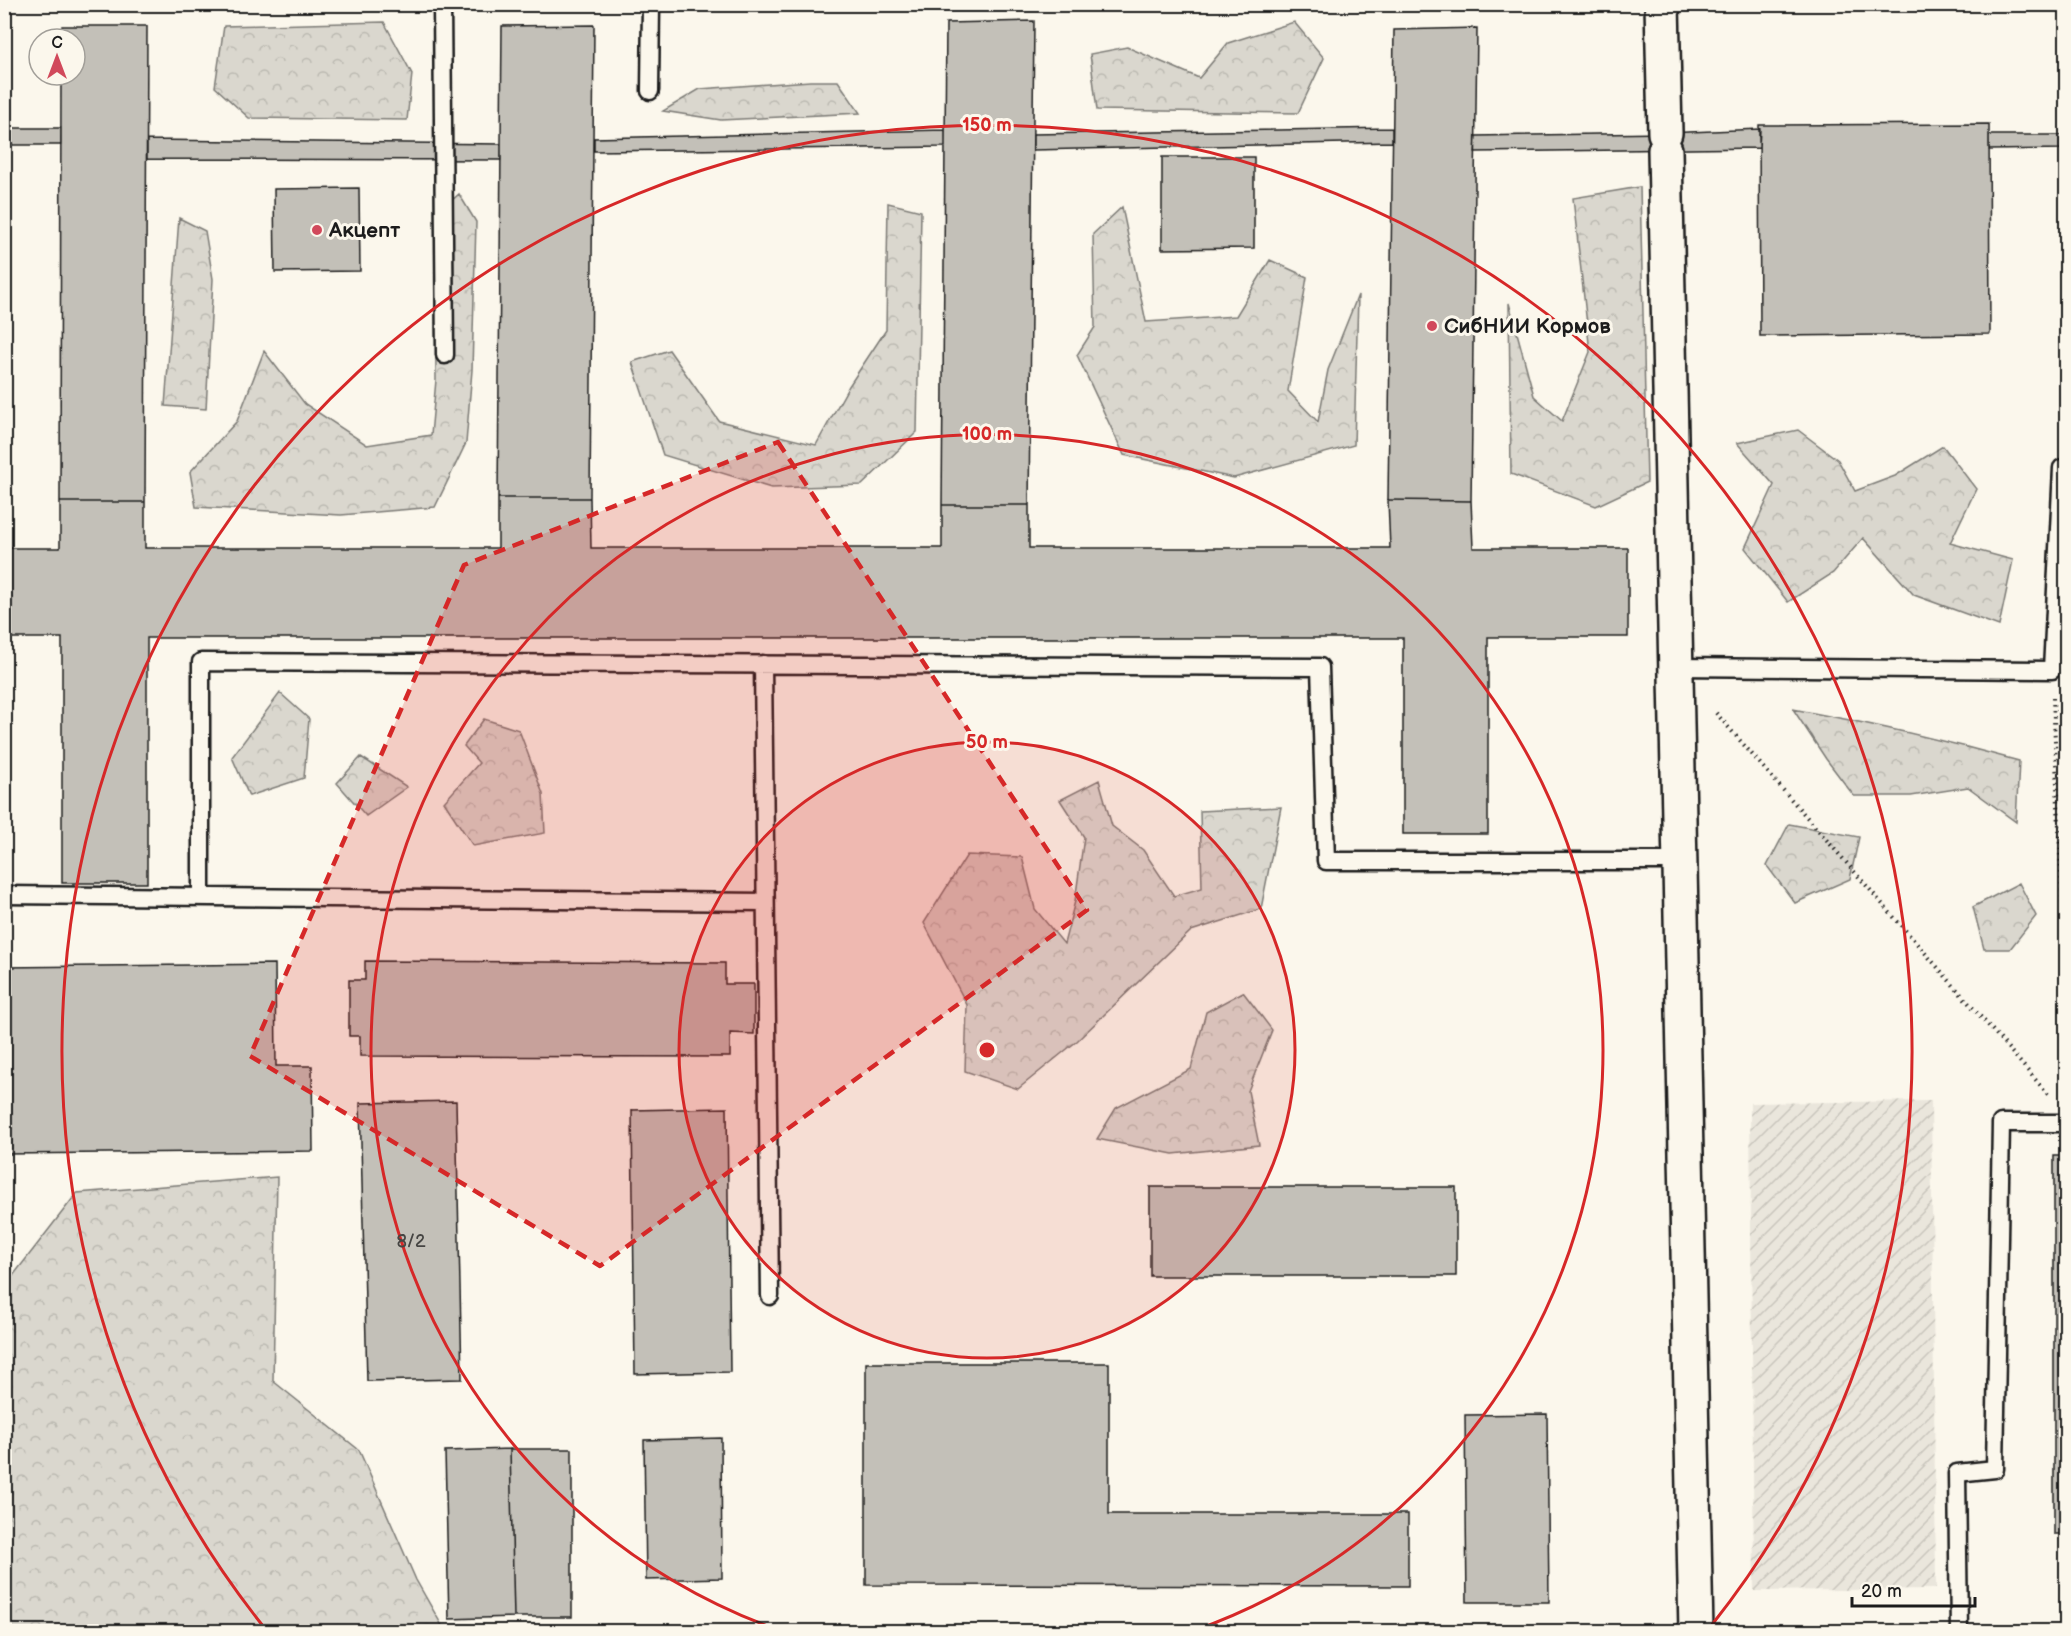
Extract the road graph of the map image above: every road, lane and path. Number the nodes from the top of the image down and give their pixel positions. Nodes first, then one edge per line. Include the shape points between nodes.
1 (442, 4) edge
2 (651, 4) edge
3 (1662, 4) edge
4 (650, 91) dead end
5 (445, 355) dead end
6 (2067, 468) edge
7 (763, 664) junction
8 (1676, 667) junction
9 (2052, 670) junction
10 (1715, 712) dead end
11 (1680, 861) junction
12 (4, 895) edge
13 (201, 897) junction
14 (765, 902) junction
15 (2067, 977) edge
16 (2051, 1097) dead end
17 (2067, 1123) edge
18 (770, 1296) dead end
19 (1696, 1632) edge
20 (1959, 1632) edge

1 - 5 lane
2 - 4 lane
3 - 8 street
6 - 9 lane via 2061,468
7 - 11 lane via 1320,667 1326,861
7 - 13 lane via 201,662
7 - 14 lane
8 - 9 lane
8 - 11 street
9 - 15 path
10 - 16 path
11 - 19 street
12 - 13 lane
13 - 14 lane
14 - 18 lane
17 - 20 lane via 2001,1123 1995,1469 1957,1473

